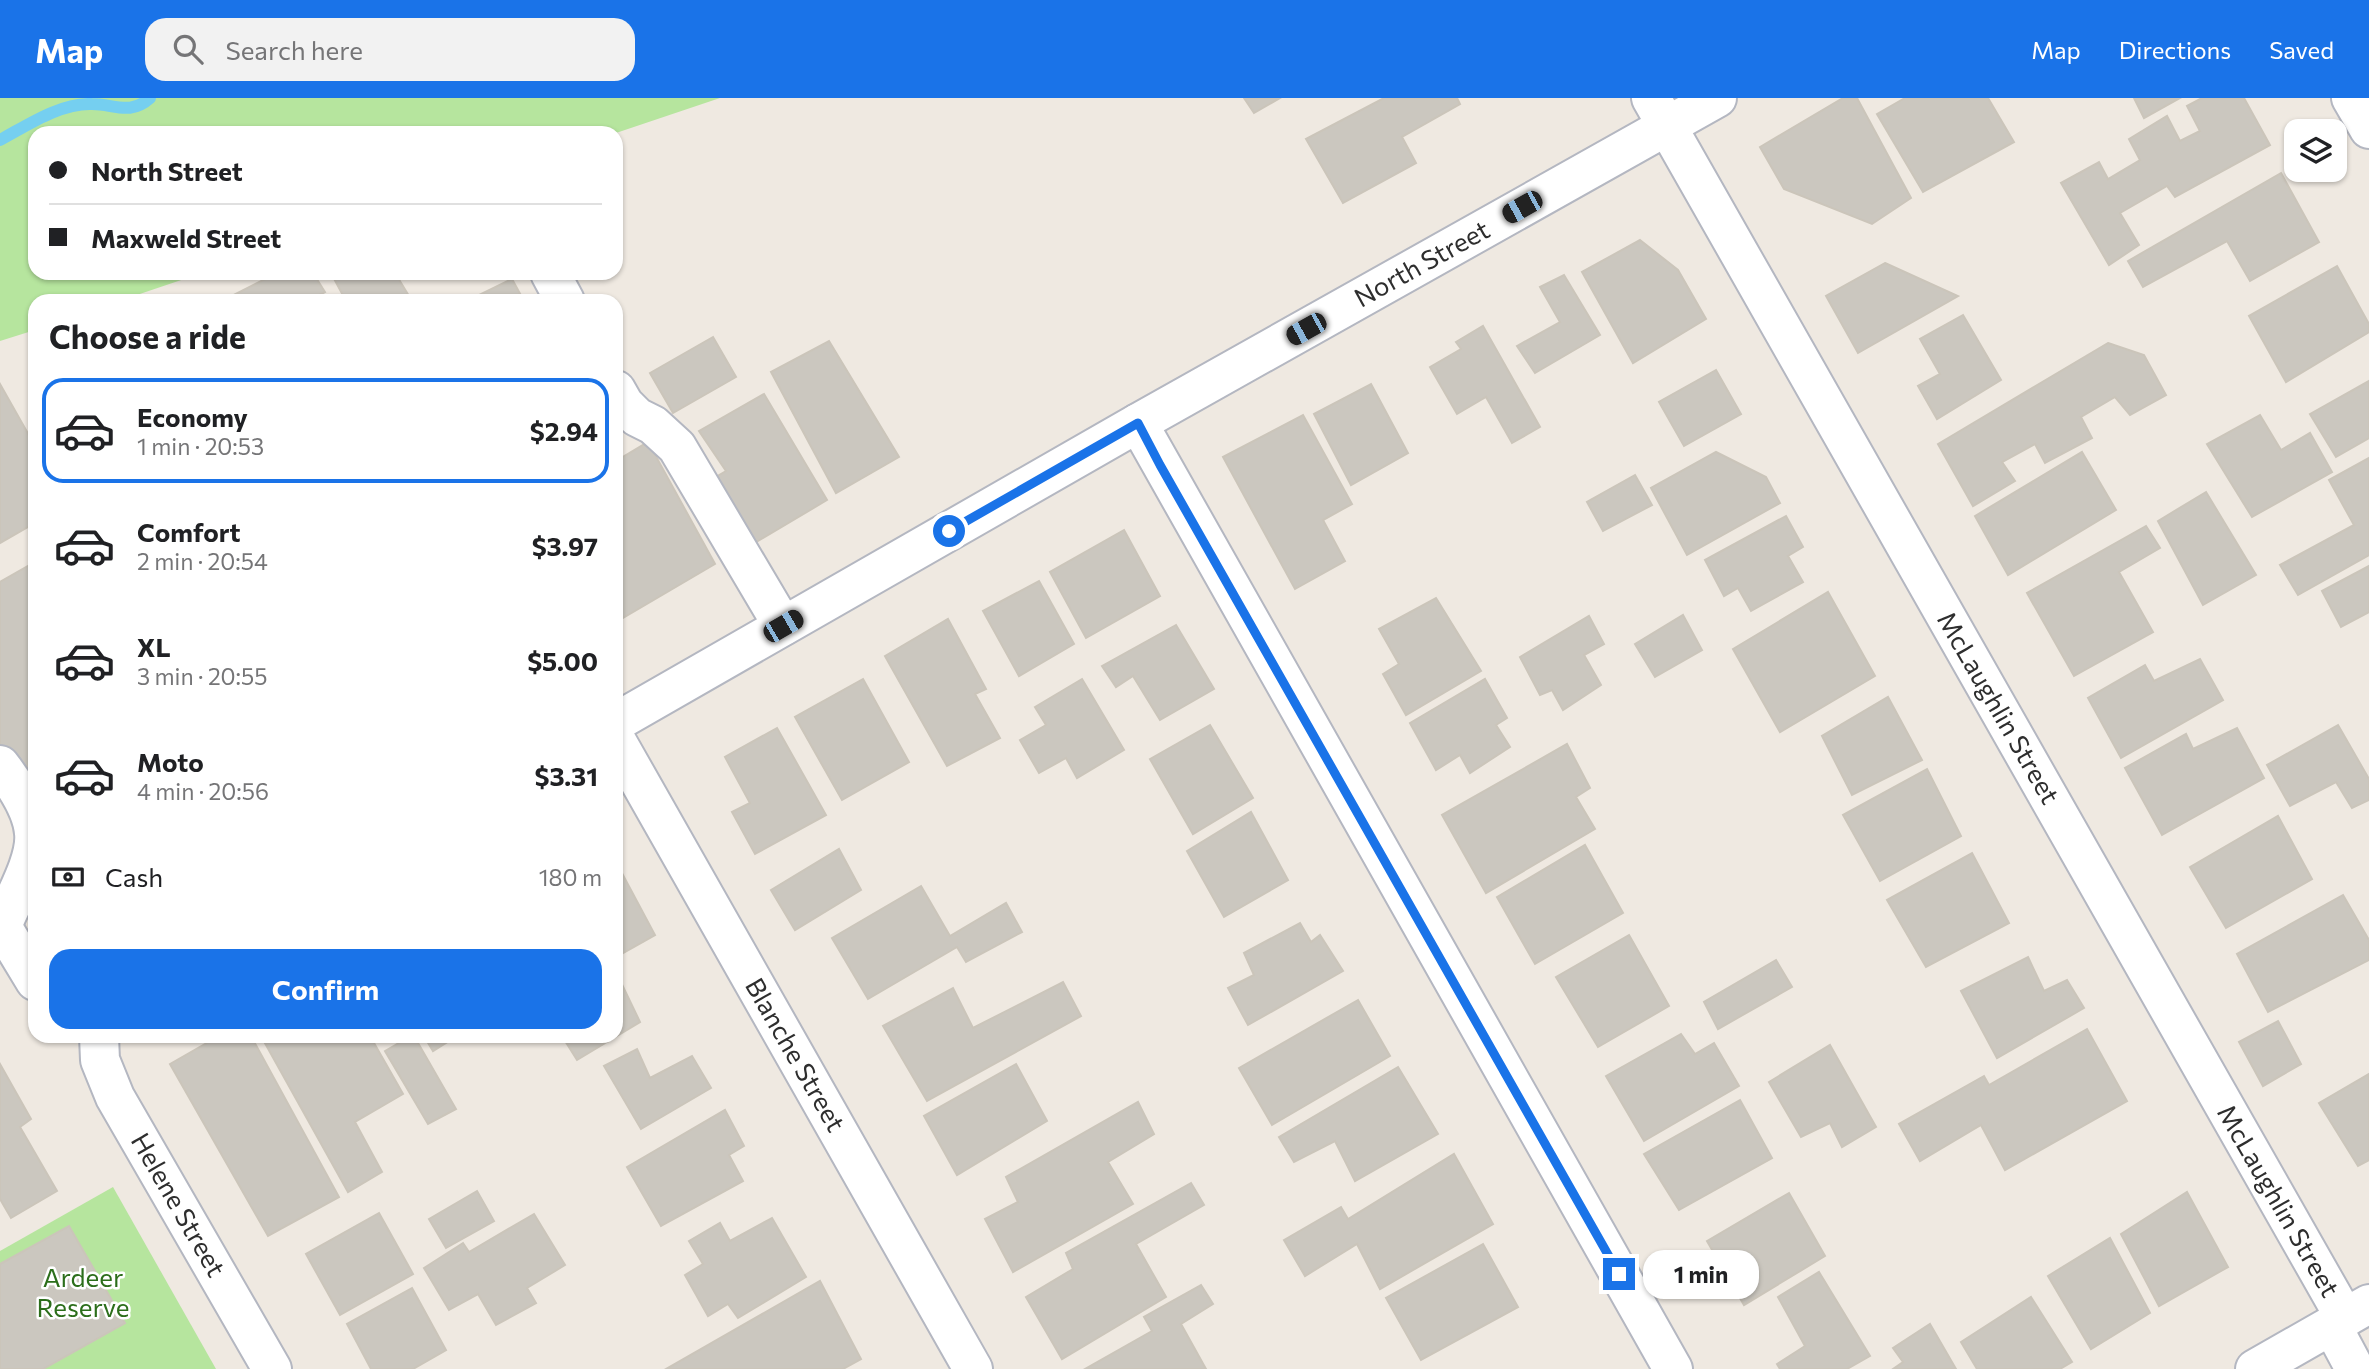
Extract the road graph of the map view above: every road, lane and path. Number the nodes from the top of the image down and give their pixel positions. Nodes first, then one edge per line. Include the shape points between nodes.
1 (1717, 98) edge
2 (2351, 98) edge
3 (1659, 112) edge
4 (2369, 130) edge
5 (623, 402) edge
6 (1138, 423) junction
7 (783, 626) junction
8 (623, 718) edge
9 (623, 752) edge
10 (0, 765) edge
11 (28, 813) edge
12 (28, 863) edge
13 (1, 925) edge
14 (28, 969) edge
15 (99, 1043) edge
16 (2355, 1317) edge
17 (272, 1369) edge
18 (974, 1369) edge
19 (1673, 1369) edge
20 (2255, 1369) edge
21 (2355, 1369) edge

1 - 3 street, North Street
2 - 4 street
3 - 6 street, North Street
3 - 16 street, McLaughlin Street
5 - 7 street via 677,447
6 - 7 street, North Street
6 - 19 street
7 - 8 street, North Street
9 - 18 street, Blanche Street
10 - 11 street
12 - 13 street
13 - 14 street
15 - 17 street, Helene Street via 100,1060 114,1097
16 - 20 street
16 - 21 street, McLaughlin Street

